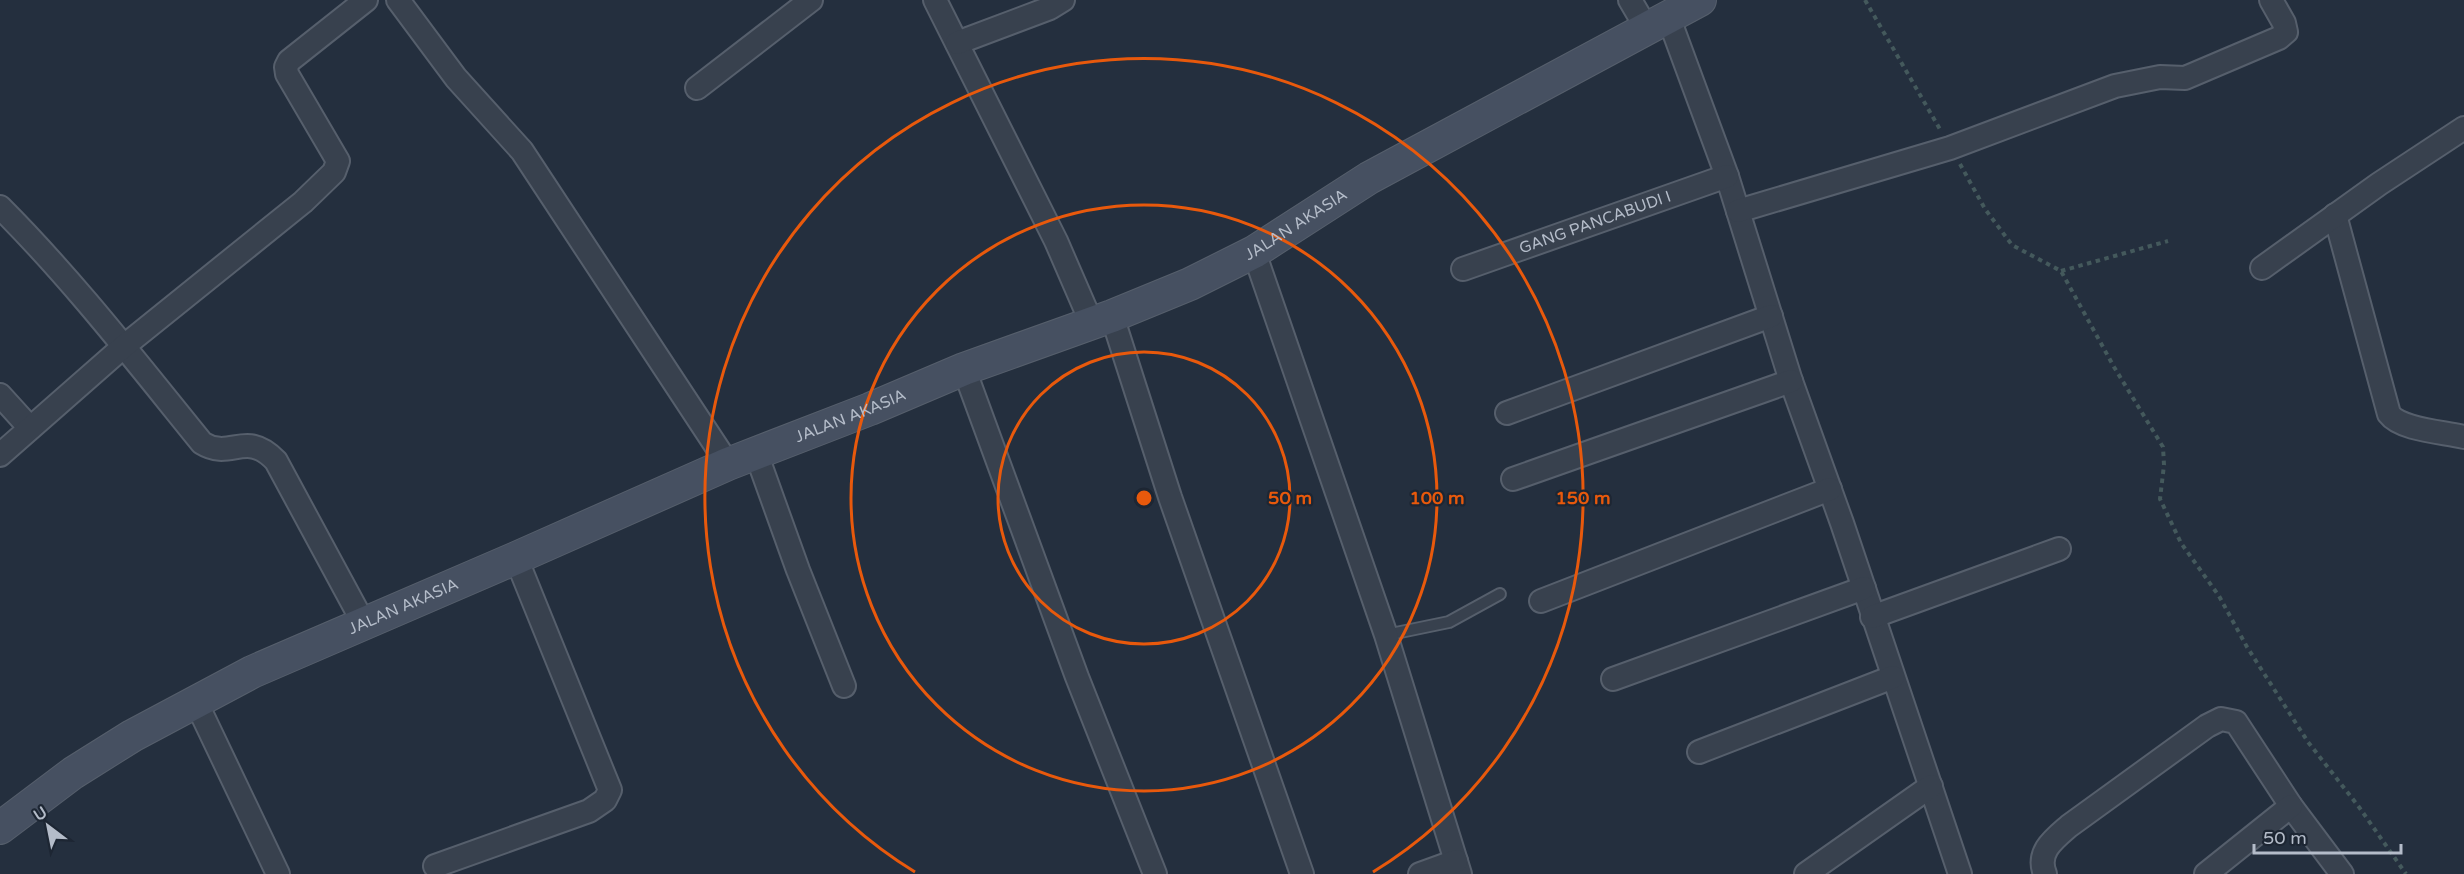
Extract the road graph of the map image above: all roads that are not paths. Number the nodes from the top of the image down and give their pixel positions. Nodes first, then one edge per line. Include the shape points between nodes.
1 (366, 0) edge
2 (398, 0) edge
3 (811, 0) edge
4 (935, 0) edge
5 (1063, 0) edge
6 (1630, 0) edge
7 (1700, 0) edge
8 (2271, 0) edge
9 (1657, 22) junction
10 (957, 43) junction
11 (697, 87) dead end
12 (2460, 136) edge
13 (1727, 176) junction
14 (0, 207) edge
15 (1738, 211) junction
16 (2335, 215) junction
17 (1254, 252) junction
18 (2262, 268) dead end
19 (1464, 269) dead end
20 (1771, 316) junction
21 (1102, 320) junction
22 (123, 347) junction
23 (964, 369) junction
24 (1791, 381) junction
25 (0, 396) edge
26 (1507, 413) dead end
27 (30, 428) junction
28 (2464, 437) edge
29 (0, 455) edge
30 (742, 458) junction
31 (1513, 478) dead end
32 (1830, 489) junction
33 (2058, 549) dead end
34 (516, 558) junction
35 (1864, 588) junction
36 (1500, 594) dead end
37 (1541, 601) dead end
38 (1872, 617) junction
39 (363, 622) junction
40 (1386, 635) junction
41 (1893, 677) junction
42 (1613, 679) dead end
43 (844, 686) dead end
44 (196, 702) junction
45 (1699, 752) dead end
46 (1931, 786) junction
47 (2291, 806) junction
48 (0, 828) edge
49 (435, 866) dead end
50 (1458, 867) edge
51 (278, 874) edge
52 (1155, 874) edge
53 (1302, 874) edge
54 (1420, 874) edge
55 (1806, 874) edge
56 (1960, 874) edge
57 (2044, 874) edge
58 (2206, 874) edge
59 (2342, 874) edge

1 - 22 street via 286,67 338,161 334,172
2 - 30 street via 456,78 522,151
3 - 11 street
4 - 10 street
5 - 10 street
6 - 9 street
7 - 9 street, JALAN AKASIA
8 - 15 street via 2286,32 2185,78 2160,77 2115,86 1950,148
9 - 13 street
9 - 17 street, JALAN AKASIA via 1369,178
10 - 21 street via 1056,241
12 - 16 street
13 - 15 street
13 - 19 street, GANG PANCABUDI I
14 - 22 street
15 - 20 street
16 - 18 street
16 - 28 street via 2390,414 2405,425
17 - 21 street, JALAN AKASIA via 1190,284
17 - 40 street
20 - 24 street
20 - 26 street
21 - 23 street, JALAN AKASIA
21 - 53 street via 1170,497
22 - 27 street
22 - 39 street via 202,443 212,449 254,445 265,449 276,461
23 - 30 street, JALAN AKASIA
23 - 52 street via 1077,677
24 - 31 street
24 - 32 street
25 - 27 street
27 - 29 street
30 - 34 street, JALAN AKASIA
30 - 43 street via 798,570
32 - 35 street
32 - 37 street
33 - 38 street
34 - 39 street, JALAN AKASIA
34 - 49 street via 610,790 589,811
35 - 38 street
35 - 42 street
36 - 40 lane via 1449,622
38 - 41 street
39 - 44 street, JALAN AKASIA
40 - 50 street
41 - 45 street
41 - 46 street
44 - 48 street, JALAN AKASIA via 73,773
44 - 51 street
46 - 55 street
46 - 56 street
47 - 57 street via 2235,722 2221,719 2047,845
47 - 58 street
47 - 59 street
50 - 54 street

